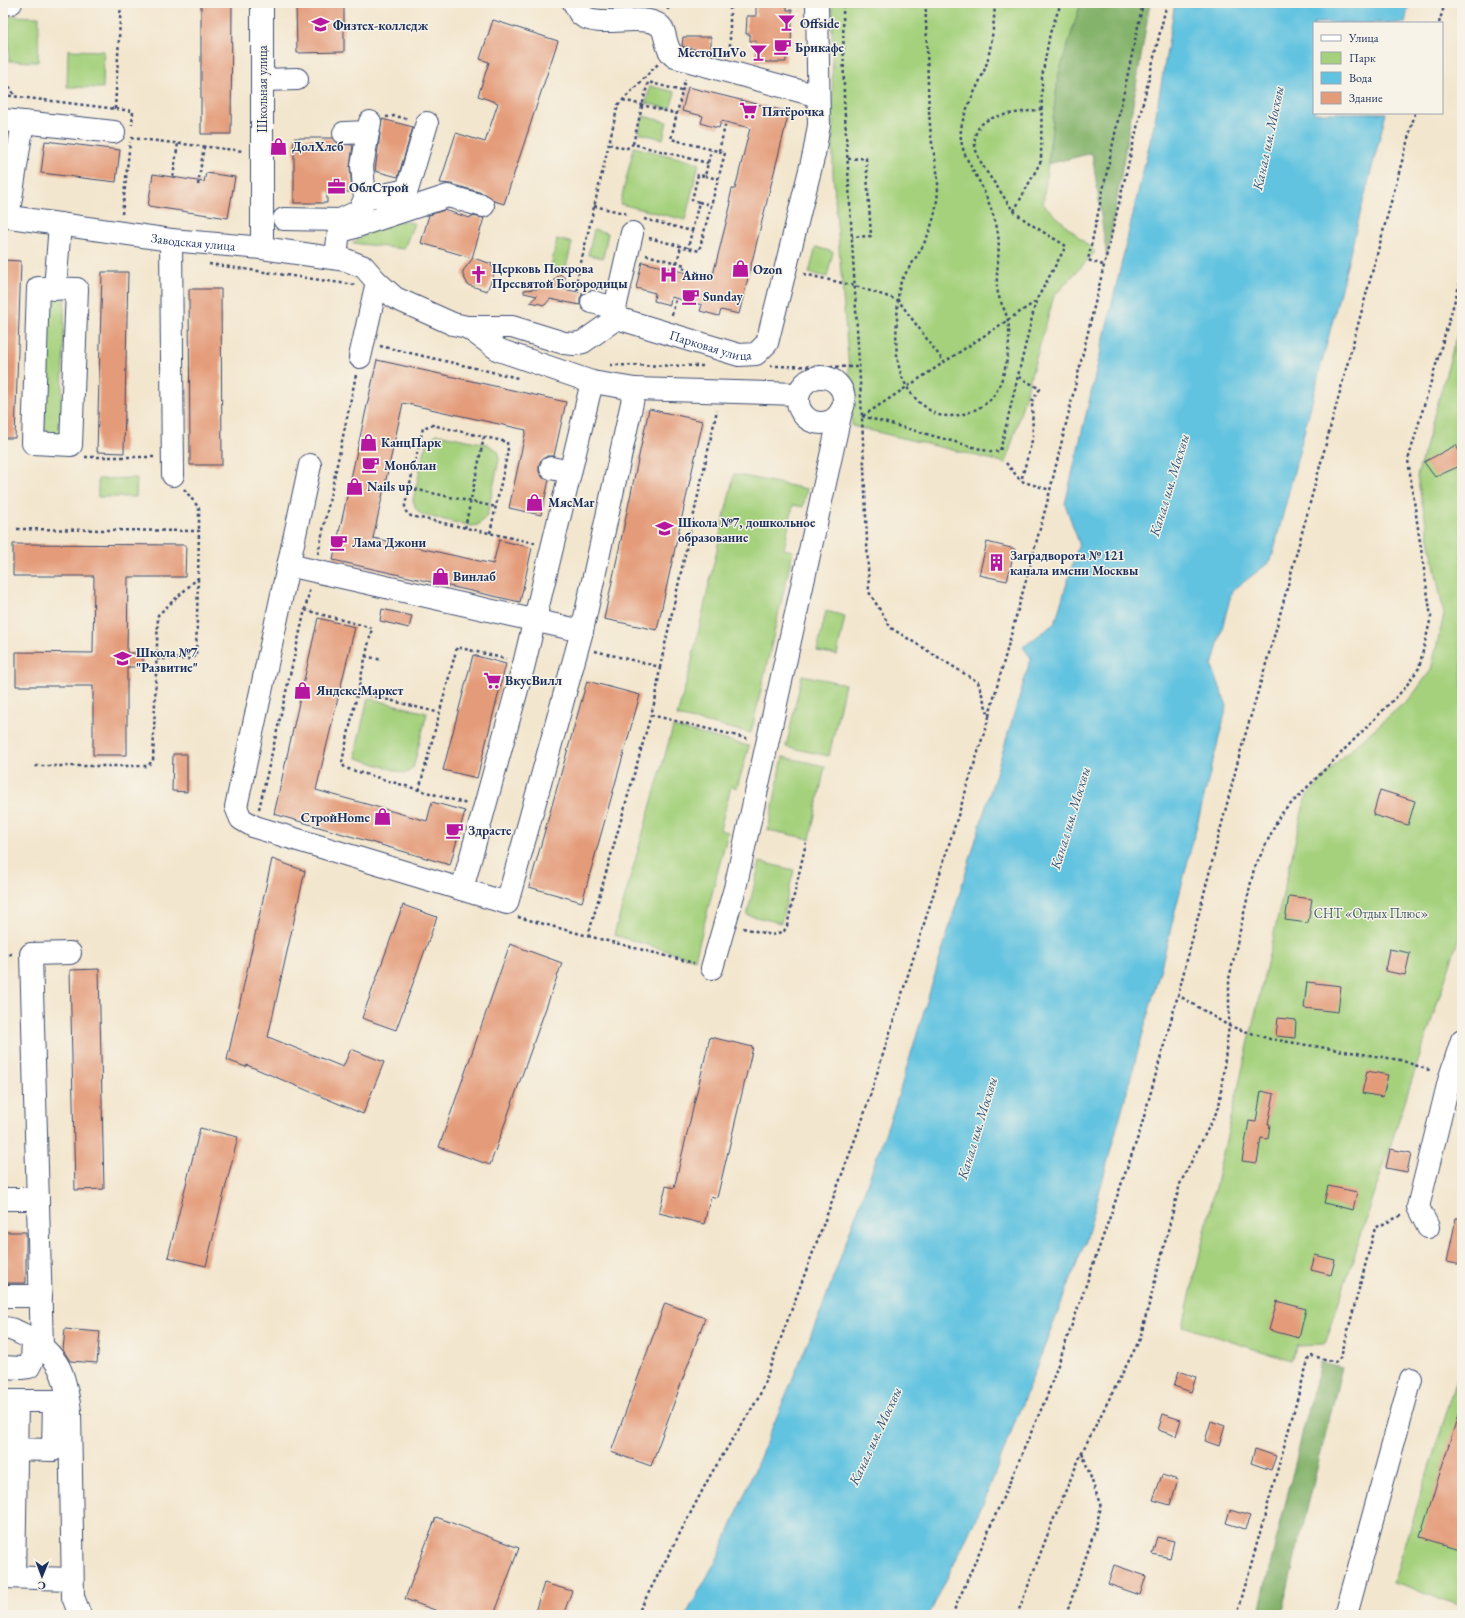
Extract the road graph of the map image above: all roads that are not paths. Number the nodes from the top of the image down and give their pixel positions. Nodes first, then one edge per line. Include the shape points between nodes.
1 (11, 3) edge
2 (262, 3) edge
3 (574, 3) edge
4 (817, 3) edge
5 (3, 4) edge
6 (262, 80) junction
7 (297, 80) dead end
8 (818, 96) junction
9 (13, 121) edge
10 (427, 123) road end
11 (344, 132) dead end
12 (122, 135) road end
13 (366, 199) junction
14 (483, 206) dead end
15 (6, 217) edge
16 (284, 219) dead end
17 (60, 224) junction
18 (339, 226) junction
19 (632, 233) road end
20 (171, 240) junction
21 (262, 248) junction
22 (336, 258) junction
23 (377, 282) junction
24 (55, 288) junction
25 (605, 308) junction
26 (467, 327) junction
27 (362, 350) road end
28 (592, 382) junction
29 (635, 389) junction
30 (799, 394) junction
31 (841, 411) junction
32 (310, 465) dead end
33 (172, 466) road end
34 (288, 565) junction
35 (535, 621) junction
36 (581, 639) junction
37 (462, 889) junction
38 (70, 953) dead end
39 (712, 968) road end
40 (1462, 1040) edge
41 (1456, 1080) edge
42 (3, 1199) edge
43 (38, 1199) junction
44 (1428, 1226) dead end
45 (3, 1296) edge
46 (41, 1296) junction
47 (7, 1328) edge
48 (38, 1344) junction
49 (3, 1367) edge
50 (1411, 1379) dead end
51 (10, 1401) edge
52 (10, 1449) edge
53 (8, 1577) edge
54 (72, 1579) junction
55 (80, 1615) edge
56 (1346, 1615) edge

1 - 5 street
2 - 6 street, Школьная улица
3 - 8 street via 580,14 596,21 648,21 659,25 669,52 675,57 694,58
4 - 8 street, Парковая улица
6 - 7 street
6 - 21 street, Школьная улица
8 - 25 street, Парковая улица via 819,125 814,154 767,343 756,354 738,354
9 - 12 street
9 - 15 street
10 - 13 street via 407,190
11 - 13 street via 369,127 362,166
13 - 18 street via 359,211
14 - 18 street via 448,196
15 - 17 street, Заводская улица
16 - 18 street
17 - 20 street, Заводская улица
17 - 24 street
18 - 22 street
19 - 25 street
20 - 21 street, Заводская улица
20 - 33 street
21 - 22 street, Заводская улица
22 - 23 street, Заводская улица via 364,267
23 - 26 street via 395,298 453,324
23 - 27 street
24 - 24 street via 76,289 71,445 33,443 38,288
25 - 26 street via 583,342 574,344 500,326
26 - 28 street via 498,350
28 - 29 street
28 - 35 street via 561,470 553,547
29 - 30 street
29 - 36 street
30 - 31 street via 799,408 808,420 823,423 830,421
30 - 31 street via 806,383 812,380 819,378 832,381 838,385 843,398
31 - 39 street via 734,888
32 - 34 street
34 - 35 street
34 - 37 street via 236,807 241,818 255,827
35 - 36 street
35 - 37 street
36 - 37 street via 507,902
38 - 43 street via 31,954
40 - 41 street
41 - 44 street via 1418,1207
42 - 43 street
43 - 46 street
45 - 46 street
46 - 48 street
47 - 48 street
48 - 49 street via 29,1367
48 - 54 street via 53,1356 66,1382 70,1411
50 - 56 street
51 - 52 street
51 - 52 street via 54,1401 54,1450
52 - 53 street
53 - 54 street
54 - 55 street via 73,1597

